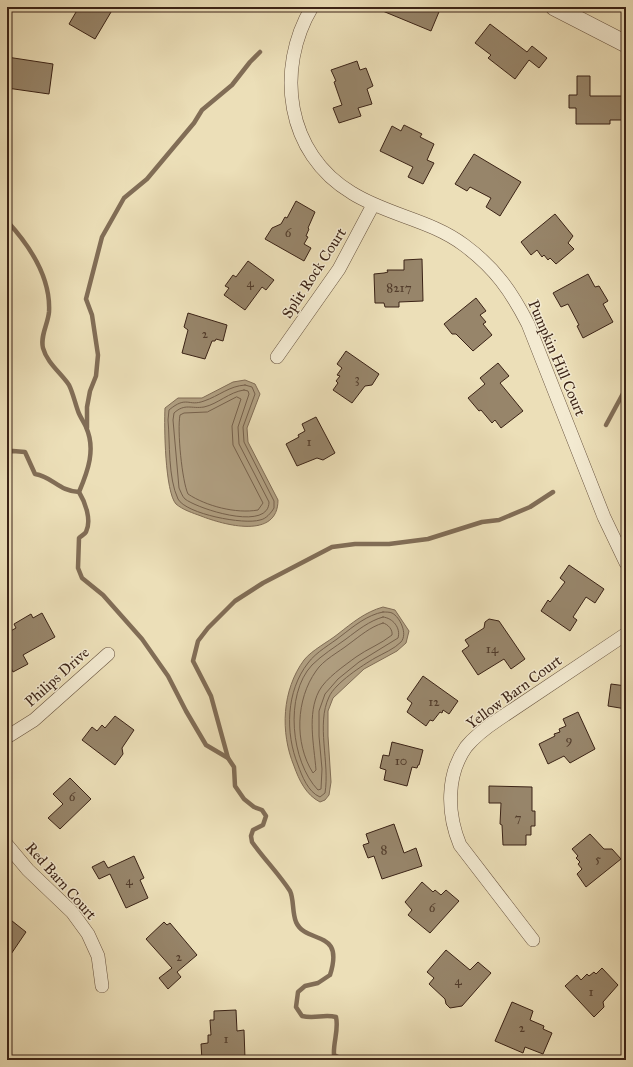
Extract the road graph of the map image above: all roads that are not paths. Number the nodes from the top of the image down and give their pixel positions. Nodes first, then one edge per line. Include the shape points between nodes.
1 (312, 7) edge
2 (554, 7) edge
3 (626, 44) edge
4 (373, 205) junction
5 (277, 357) dead end
6 (626, 563) edge
7 (626, 634) edge
8 (108, 654) dead end
9 (7, 737) edge
10 (7, 845) edge
11 (533, 940) dead end
12 (102, 986) dead end

1 - 4 street, Pumpkin Hill Court via 297,39 291,65 290,91 293,113 300,133 320,165 350,193
2 - 3 street
4 - 5 street, Split Rock Court via 339,268
4 - 6 street, Pumpkin Hill Court via 438,230 463,244 502,279 528,324 604,517
7 - 11 street, Yellow Barn Court via 499,718 466,747 456,766 451,786 450,810 460,845
8 - 9 street, Philips Drive via 34,720
10 - 12 street, Red Barn Court via 28,870 72,912 88,934 98,956

